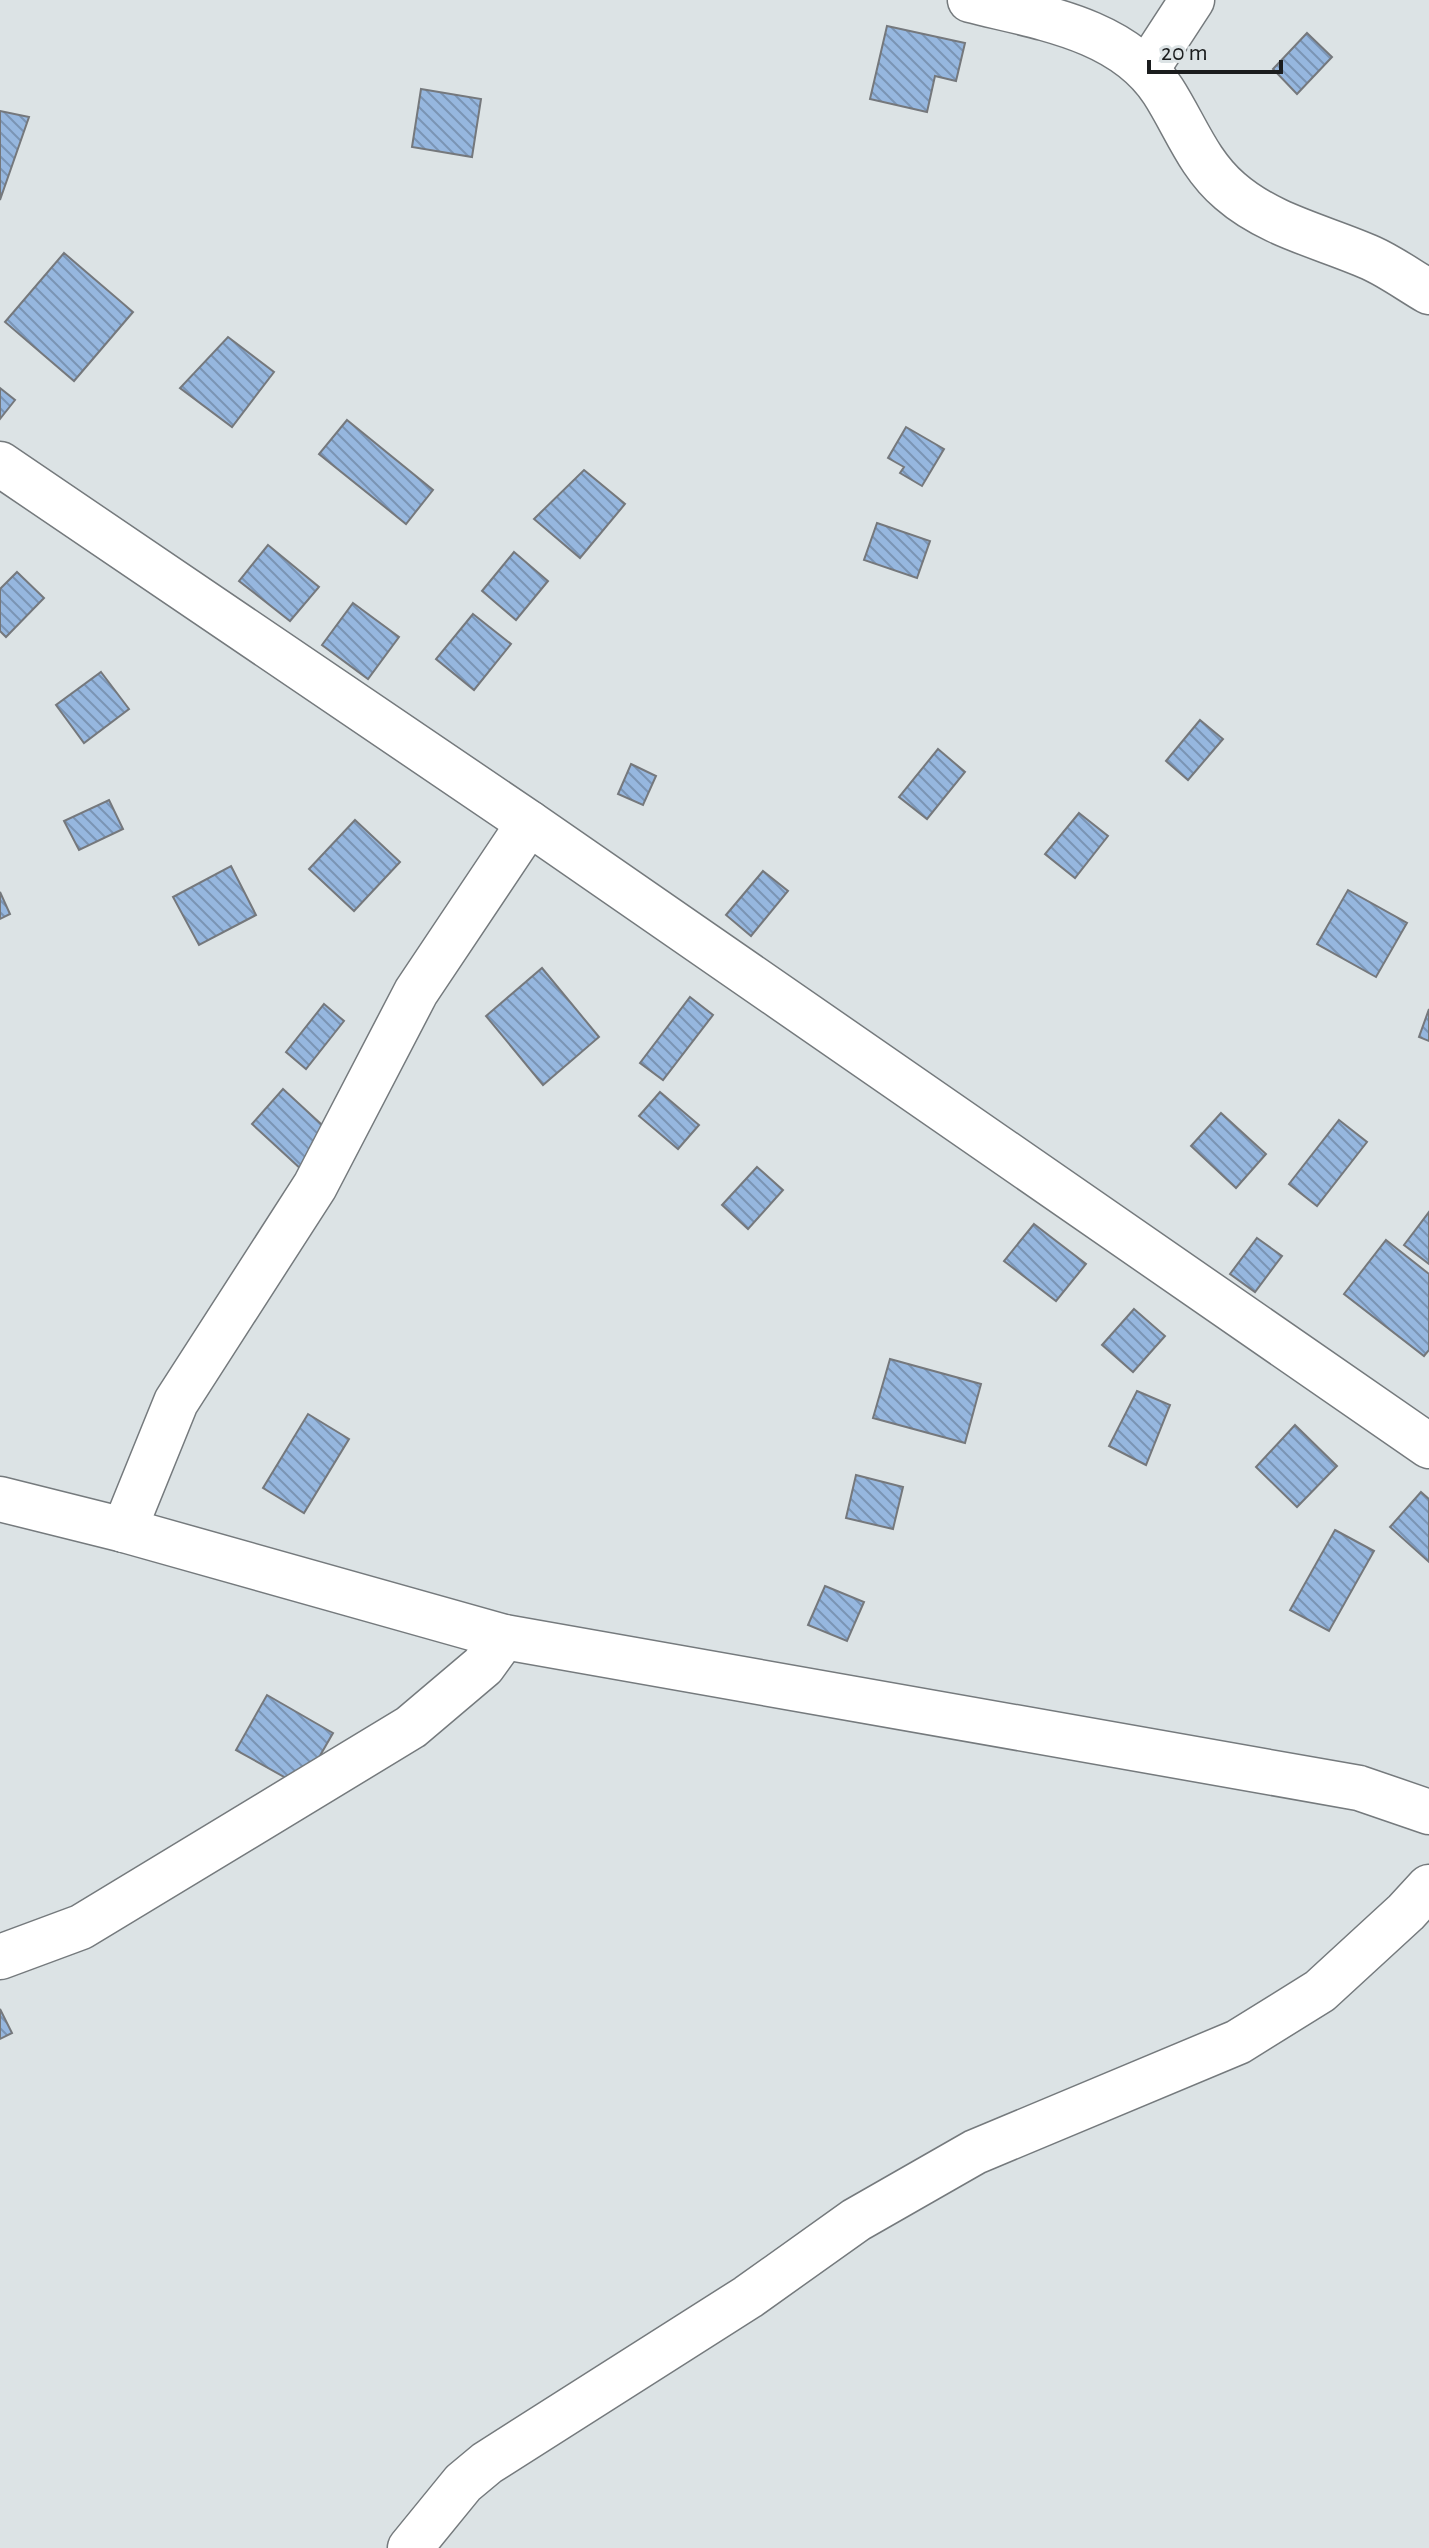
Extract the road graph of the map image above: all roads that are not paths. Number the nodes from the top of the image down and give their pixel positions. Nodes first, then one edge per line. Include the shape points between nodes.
1 (970, 0) edge
2 (1192, 0) edge
3 (1147, 69) junction
4 (1429, 292) edge
5 (0, 464) edge
6 (529, 823) junction
7 (1429, 1446) edge
8 (0, 1499) edge
9 (124, 1530) junction
10 (504, 1637) junction
11 (1429, 1812) edge
12 (1429, 1887) edge
13 (0, 1957) edge
14 (410, 2548) edge

1 - 3 street via 1069,25 1107,41
2 - 3 street
3 - 4 street via 1206,168 1230,192 1262,215 1374,259
5 - 6 street
6 - 7 street
6 - 9 street via 416,992 315,1186 176,1402
8 - 9 street
9 - 10 street
10 - 11 street via 1359,1788
10 - 13 street via 483,1666 411,1727 81,1927
12 - 14 street via 1320,1991 1238,2042 975,2152 856,2220 748,2297 487,2463 463,2483

